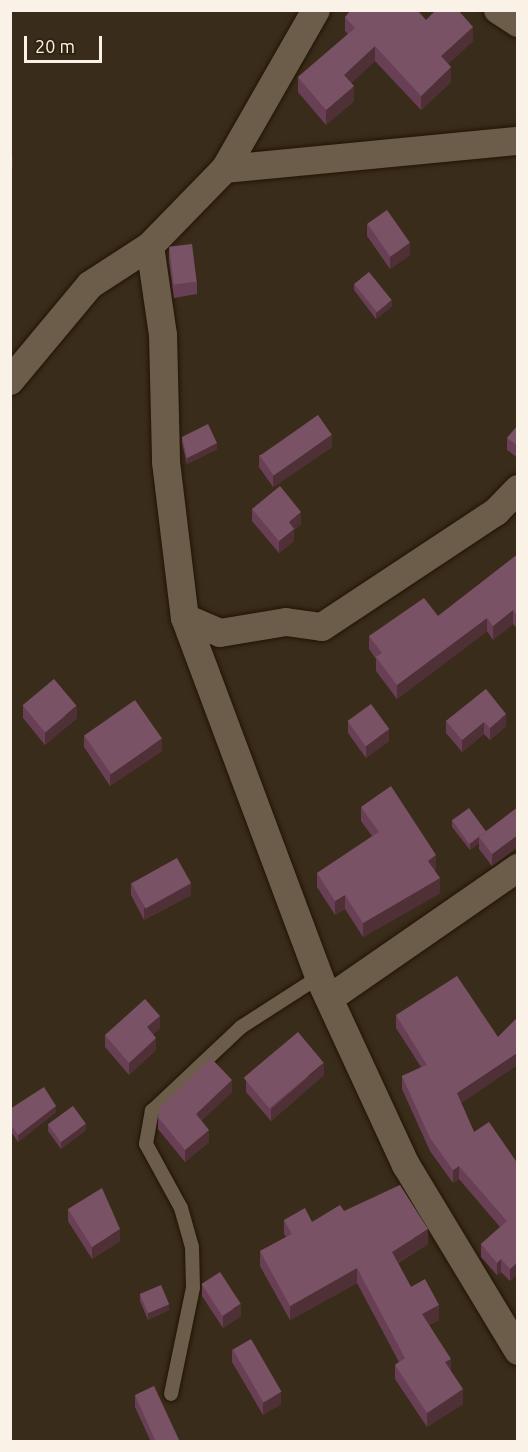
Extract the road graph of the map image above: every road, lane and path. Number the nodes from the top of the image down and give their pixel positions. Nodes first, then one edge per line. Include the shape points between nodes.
1 (316, 10) edge
2 (498, 10) edge
3 (518, 23) edge
4 (518, 141) edge
5 (225, 169) junction
6 (150, 246) junction
7 (10, 381) edge
8 (518, 489) edge
9 (185, 618) junction
10 (518, 868) edge
11 (325, 987) junction
12 (518, 1351) edge
13 (171, 1394) dead end

1 - 5 street
2 - 3 street
4 - 5 street
5 - 6 street
6 - 7 street via 90,285
6 - 9 street via 163,335 166,462
8 - 9 street via 496,512 322,627 286,622 220,633
9 - 11 street
10 - 11 street
11 - 12 street via 406,1165
11 - 13 lane via 241,1027 152,1111 146,1144 181,1208 192,1247 194,1288

